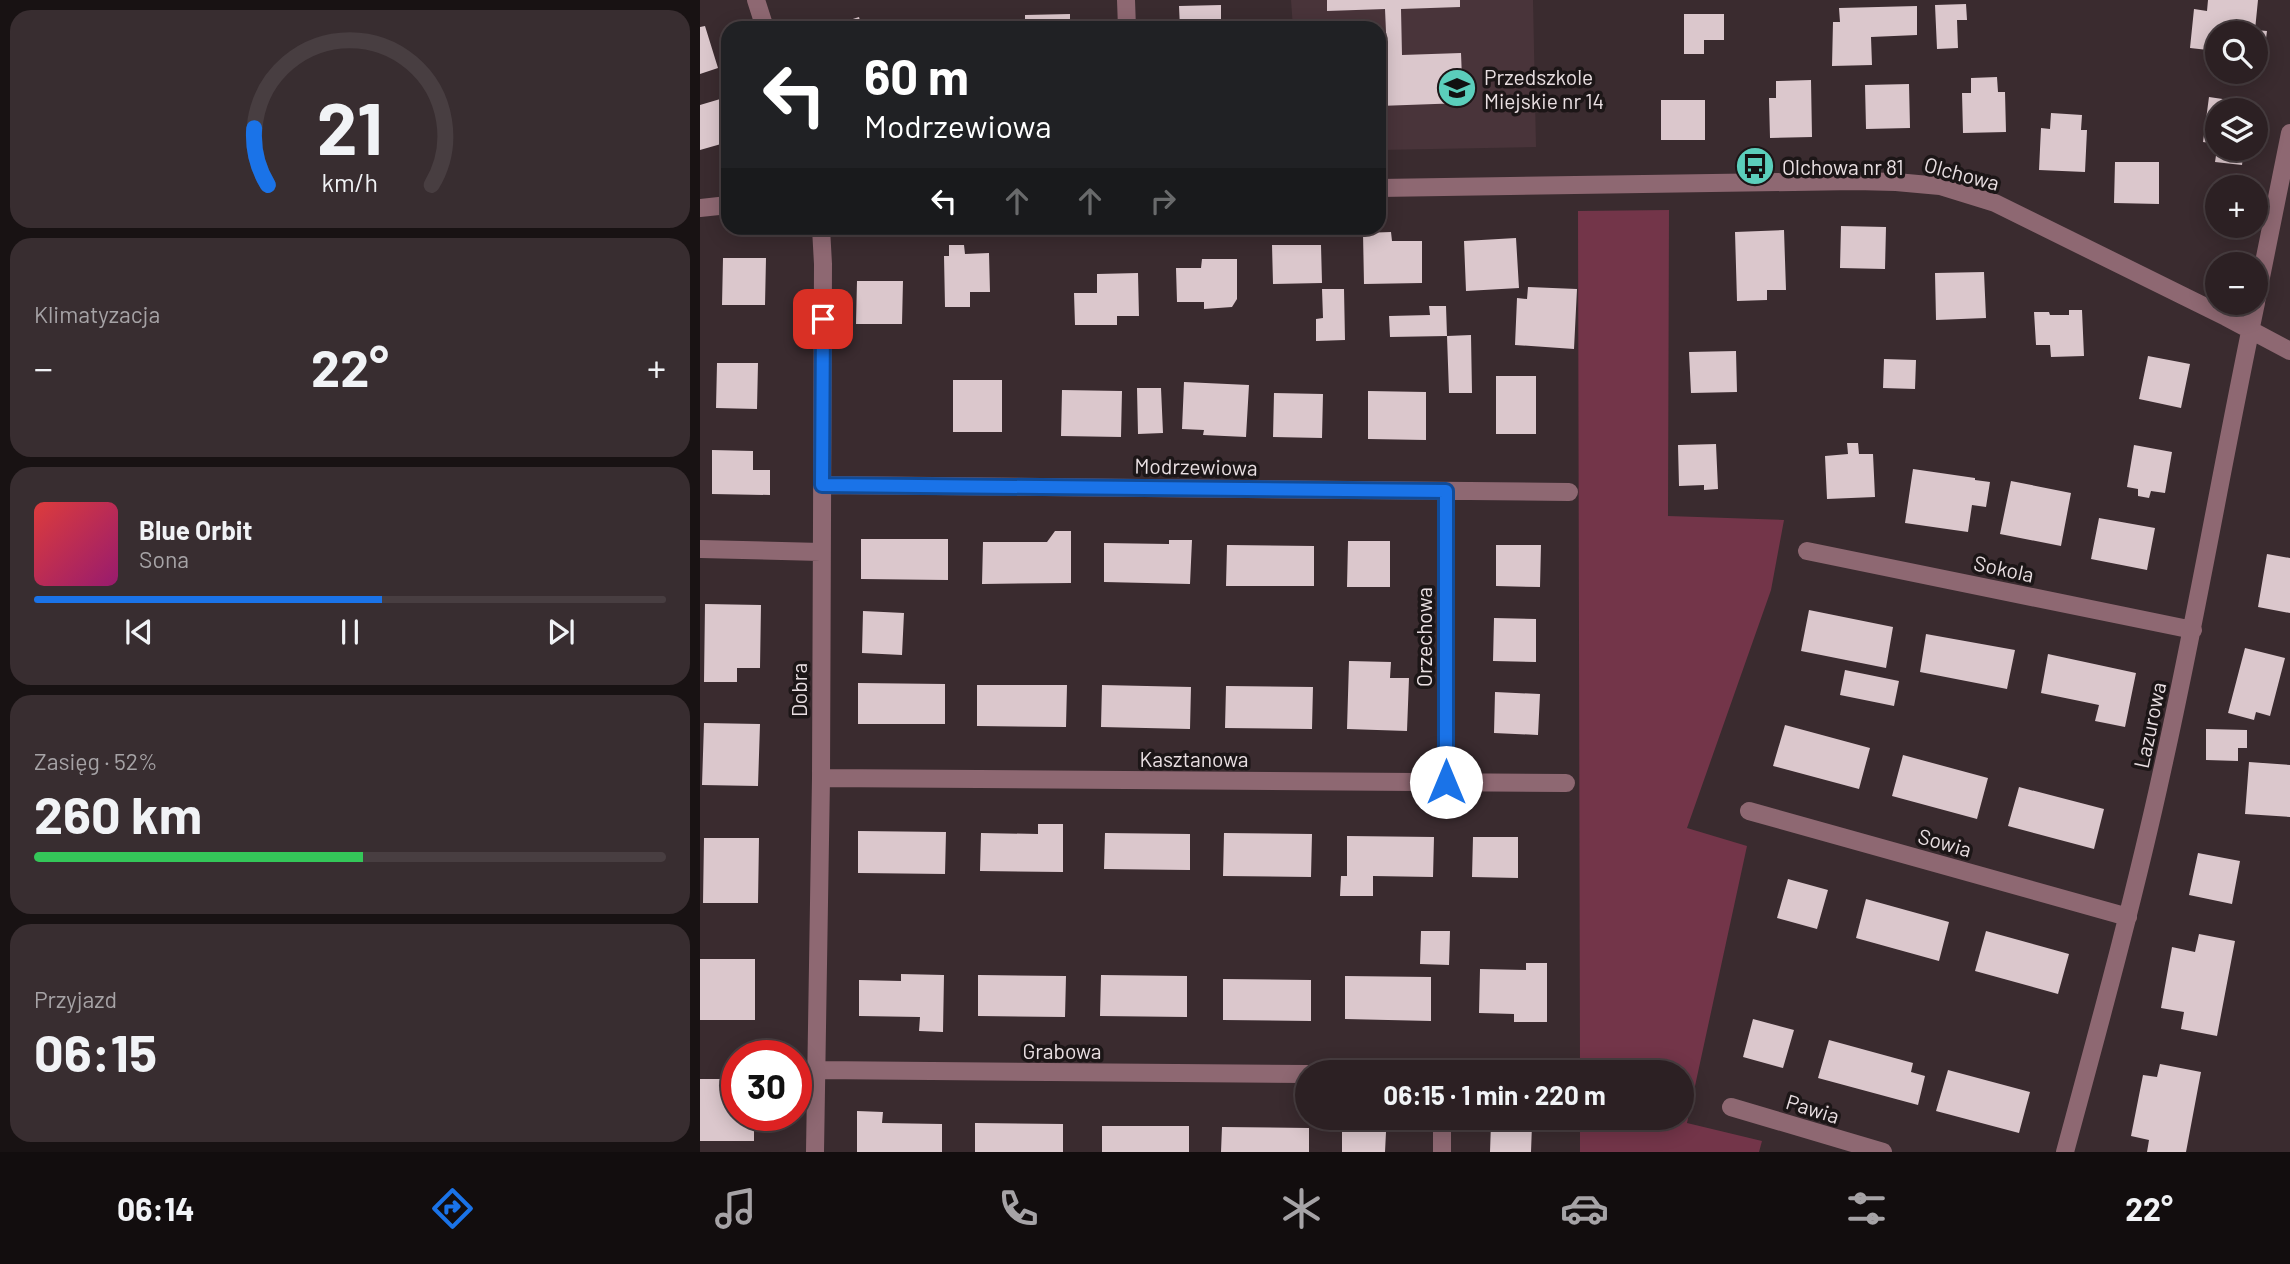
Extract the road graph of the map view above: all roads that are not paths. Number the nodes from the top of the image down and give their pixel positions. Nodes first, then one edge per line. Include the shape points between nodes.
1 (756, 0) edge
2 (1126, 0) edge
3 (763, 21) edge
4 (1127, 21) edge
5 (2290, 133) edge
6 (1386, 188) edge
7 (721, 206) edge
8 (700, 208) edge
9 (822, 235) edge
10 (2266, 252) edge
11 (2253, 315) edge
12 (2250, 330) junction
13 (2290, 352) edge
14 (822, 485) junction
15 (1446, 491) junction
16 (1569, 492) dead end
17 (700, 549) edge
18 (1807, 551) dead end
19 (821, 552) junction
20 (2193, 630) junction
21 (821, 778) junction
22 (1446, 782) junction
23 (1566, 783) dead end
24 (1749, 811) dead end
25 (2128, 917) junction
26 (816, 1070) junction
27 (1295, 1074) edge
28 (1731, 1107) dead end
29 (1442, 1130) edge
30 (816, 1152) edge
31 (1442, 1152) edge
32 (1883, 1152) edge
33 (2065, 1152) edge

1 - 3 street
2 - 4 street
5 - 10 street, Lazurowa
6 - 12 street, Olchowa via 1854,181 1940,186 1995,203
7 - 8 street
9 - 14 street, Dobra
11 - 12 street, Lazurowa
12 - 13 street, Olchowa
12 - 20 street, Lazurowa
14 - 15 street, Modrzewiowa
14 - 19 street, Dobra
15 - 16 street, Modrzewiowa
15 - 22 street, Orzechowa
17 - 19 street
18 - 20 street, Sokola
19 - 21 street, Dobra
20 - 25 street, Lazurowa
21 - 22 street, Kasztanowa
21 - 26 street, Dobra
22 - 23 street, Kasztanowa
24 - 25 street, Sowia
25 - 33 street, Lazurowa
26 - 27 street, Grabowa
26 - 30 street, Dobra
28 - 32 street, Pawia
29 - 31 street

